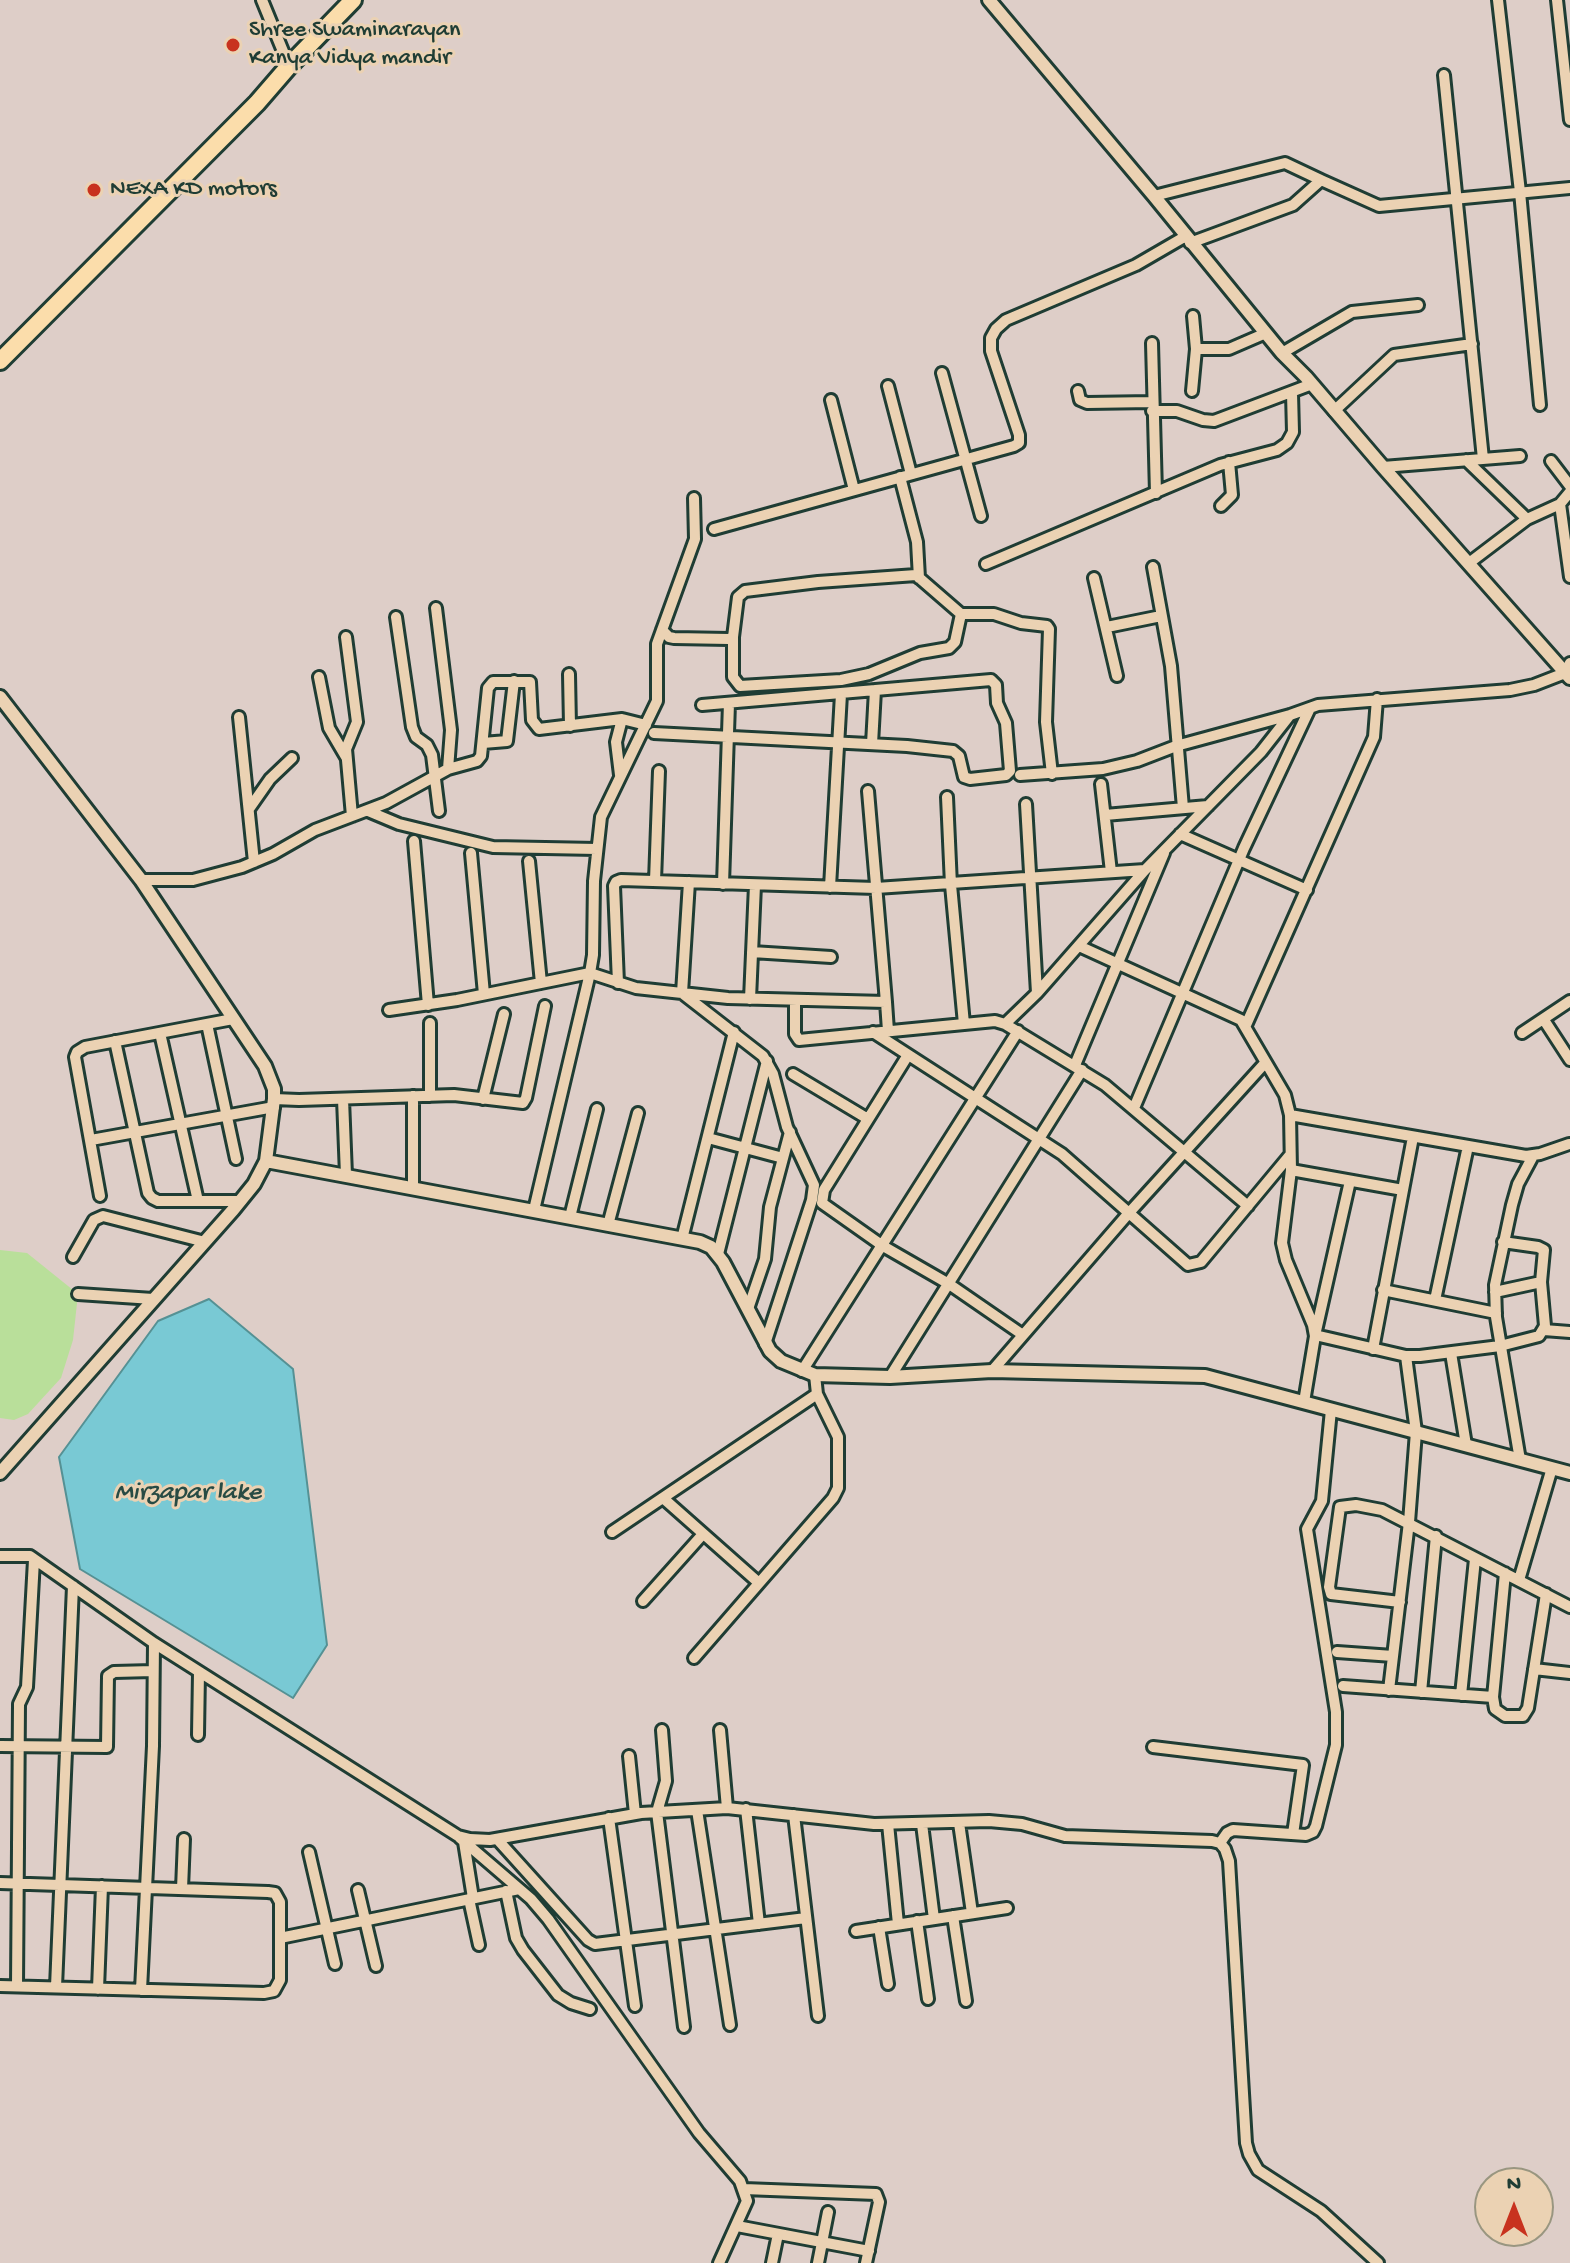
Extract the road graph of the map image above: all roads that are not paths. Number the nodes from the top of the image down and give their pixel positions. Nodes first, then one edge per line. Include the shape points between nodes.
1 (262, 0) edge
2 (353, 0) edge
3 (989, 0) edge
4 (1498, 0) edge
5 (1557, 0) edge
6 (289, 66) junction
7 (1444, 75) dead end
8 (1570, 120) edge
9 (1321, 180) junction
10 (1570, 188) edge
11 (1520, 192) junction
12 (1154, 196) junction
13 (1458, 198) junction
14 (1188, 240) junction
15 (1418, 305) dead end
16 (1193, 316) dead end
17 (1266, 333) junction
18 (1152, 343) dead end
19 (1472, 344) junction
20 (1196, 349) junction
21 (1282, 353) junction
22 (0, 361) edge
23 (942, 373) dead end
24 (1312, 384) junction
25 (888, 386) dead end
26 (1078, 391) dead end
27 (1192, 391) dead end
28 (1292, 393) junction
29 (831, 400) dead end
30 (1540, 405) dead end
31 (1152, 406) junction
32 (1334, 411) junction
33 (1520, 456) dead end
34 (966, 459) junction
35 (1483, 459) junction
36 (1466, 460) junction
37 (1551, 461) dead end
38 (1229, 462) junction
39 (1383, 467) junction
40 (906, 476) junction
41 (1570, 486) edge
42 (854, 490) junction
43 (1570, 492) edge
44 (1156, 493) junction
45 (694, 498) dead end
46 (1560, 504) junction
47 (1221, 506) dead end
48 (981, 516) dead end
49 (1527, 519) junction
50 (714, 529) dead end
51 (1469, 563) junction
52 (986, 564) dead end
53 (1153, 567) dead end
54 (1570, 577) edge
55 (919, 578) junction
56 (1094, 578) dead end
57 (436, 608) dead end
58 (961, 614) junction
59 (1161, 616) junction
60 (396, 617) dead end
61 (1107, 627) junction
62 (662, 630) junction
63 (346, 637) dead end
64 (733, 637) junction
65 (1568, 671) edge
66 (569, 674) dead end
67 (1117, 676) dead end
68 (319, 677) dead end
69 (514, 681) junction
70 (875, 690) junction
71 (841, 694) junction
72 (0, 697) edge
73 (1377, 699) junction
74 (729, 703) junction
75 (702, 705) dead end
76 (1310, 708) junction
77 (1290, 715) junction
78 (239, 717) dead end
79 (622, 719) junction
80 (570, 726) junction
81 (650, 729) junction
82 (729, 736) junction
83 (837, 742) junction
84 (483, 743) junction
85 (872, 744) junction
86 (1176, 746) junction
87 (292, 758) dead end
88 (347, 758) junction
89 (448, 769) junction
90 (659, 771) dead end
91 (1052, 774) junction
92 (1020, 775) dead end
93 (435, 776) junction
94 (620, 777) junction
95 (1101, 784) dead end
96 (868, 791) dead end
97 (947, 797) dead end
98 (1026, 804) dead end
99 (1208, 806) junction
100 (1183, 808) junction
101 (249, 809) junction
102 (368, 811) junction
103 (439, 811) dead end
104 (1105, 815) junction
105 (352, 816) junction
106 (1180, 834) junction
107 (414, 841) dead end
108 (1166, 848) junction
109 (597, 849) junction
110 (471, 853) dead end
111 (529, 861) dead end
112 (1238, 861) junction
113 (254, 862) junction
114 (1145, 870) junction
115 (1111, 872) junction
116 (1031, 878) junction
117 (141, 880) junction
118 (655, 881) junction
119 (689, 882) junction
120 (723, 884) junction
121 (755, 885) junction
122 (951, 885) junction
123 (830, 887) junction
124 (876, 888) junction
125 (1307, 890) junction
126 (1079, 946) junction
127 (752, 952) junction
128 (831, 957) dead end
129 (1117, 963) junction
130 (590, 973) junction
131 (541, 983) junction
132 (618, 983) junction
133 (1184, 992) junction
134 (682, 993) junction
135 (1037, 993) junction
136 (484, 994) junction
137 (750, 999) junction
138 (795, 1000) junction
139 (1570, 1001) edge
140 (886, 1002) junction
141 (428, 1005) junction
142 (545, 1006) dead end
143 (389, 1010) dead end
144 (504, 1014) dead end
145 (233, 1019) junction
146 (1544, 1020) junction
147 (430, 1023) dead end
148 (207, 1024) junction
149 (964, 1024) junction
150 (1005, 1024) junction
151 (1246, 1025) junction
152 (888, 1031) junction
153 (1018, 1031) junction
154 (734, 1032) junction
155 (873, 1032) junction
156 (160, 1033) junction
157 (1522, 1033) dead end
158 (115, 1041) junction
159 (908, 1055) junction
160 (1570, 1060) edge
161 (767, 1061) junction
162 (1265, 1063) junction
163 (1079, 1068) junction
164 (793, 1074) dead end
165 (413, 1096) junction
166 (430, 1096) junction
167 (975, 1098) junction
168 (343, 1099) junction
169 (483, 1099) junction
170 (274, 1103) junction
171 (1134, 1108) junction
172 (597, 1109) dead end
173 (638, 1113) dead end
174 (227, 1115) junction
175 (1290, 1115) junction
176 (868, 1119) junction
177 (180, 1124) junction
178 (135, 1132) junction
179 (790, 1132) junction
180 (1413, 1137) junction
181 (708, 1138) junction
182 (1038, 1139) junction
183 (91, 1140) junction
184 (1570, 1142) edge
185 (1468, 1146) junction
186 (745, 1148) junction
187 (1183, 1153) junction
188 (1290, 1155) junction
189 (1533, 1156) junction
190 (783, 1158) junction
191 (236, 1159) dead end
192 (266, 1161) junction
193 (1291, 1170) junction
194 (346, 1175) junction
195 (1350, 1181) junction
196 (413, 1187) junction
197 (1403, 1190) junction
198 (100, 1196) dead end
199 (198, 1201) junction
200 (237, 1206) junction
201 (1248, 1206) junction
202 (534, 1210) junction
203 (1128, 1214) junction
204 (570, 1217) junction
205 (608, 1225) junction
206 (682, 1239) junction
207 (205, 1242) junction
208 (1503, 1242) junction
209 (883, 1246) junction
210 (718, 1254) junction
211 (73, 1257) dead end
212 (1541, 1282) junction
213 (949, 1284) junction
214 (1383, 1290) junction
215 (1495, 1292) junction
216 (78, 1294) dead end
217 (153, 1299) junction
218 (1435, 1300) junction
219 (748, 1309) junction
220 (1496, 1313) junction
221 (1544, 1330) junction
222 (1570, 1332) edge
223 (1023, 1335) junction
224 (1315, 1336) junction
225 (765, 1344) junction
226 (1500, 1346) junction
227 (1373, 1349) junction
228 (1451, 1353) junction
229 (1406, 1356) junction
230 (802, 1371) junction
231 (992, 1371) junction
232 (815, 1375) junction
233 (890, 1377) junction
234 (817, 1394) junction
235 (1304, 1402) junction
236 (1331, 1410) junction
237 (1416, 1432) junction
238 (1466, 1445) junction
239 (1520, 1460) junction
240 (1552, 1468) junction
241 (0, 1473) edge
242 (1570, 1473) edge
243 (663, 1498) junction
244 (1409, 1522) junction
245 (612, 1532) dead end
246 (703, 1534) junction
247 (1436, 1536) junction
248 (0, 1556) edge
249 (1475, 1559) junction
250 (34, 1560) junction
251 (1505, 1573) junction
252 (1519, 1580) junction
253 (759, 1583) junction
254 (73, 1586) junction
255 (1546, 1594) junction
256 (643, 1601) dead end
257 (1400, 1602) junction
258 (1570, 1607) edge
259 (154, 1643) junction
260 (1337, 1652) dead end
261 (1393, 1656) junction
262 (694, 1658) dead end
263 (1534, 1669) junction
264 (153, 1671) junction
265 (199, 1672) junction
266 (1570, 1673) edge
267 (1343, 1686) dead end
268 (1389, 1690) junction
269 (1421, 1692) junction
270 (1461, 1695) junction
271 (1493, 1697) junction
272 (662, 1730) dead end
273 (720, 1730) dead end
274 (198, 1735) dead end
275 (0, 1746) edge
276 (19, 1747) junction
277 (65, 1747) junction
278 (1153, 1747) dead end
279 (629, 1756) dead end
280 (727, 1808) junction
281 (746, 1809) junction
282 (697, 1810) junction
283 (657, 1812) junction
284 (635, 1814) junction
285 (794, 1815) junction
286 (609, 1818) junction
287 (959, 1823) junction
288 (888, 1824) junction
289 (922, 1824) junction
290 (1293, 1834) junction
291 (184, 1839) dead end
292 (461, 1839) junction
293 (497, 1839) junction
294 (1220, 1843) junction
295 (309, 1852) dead end
296 (0, 1883) edge
297 (18, 1883) junction
298 (58, 1885) junction
299 (102, 1886) junction
300 (145, 1888) junction
301 (182, 1889) junction
302 (519, 1889) junction
303 (358, 1890) dead end
304 (506, 1891) junction
305 (471, 1899) junction
306 (1007, 1908) dead end
307 (972, 1913) junction
308 (953, 1916) junction
309 (806, 1918) junction
310 (934, 1919) junction
311 (365, 1921) junction
312 (917, 1921) junction
313 (759, 1924) junction
314 (898, 1924) junction
315 (879, 1927) junction
316 (326, 1928) junction
317 (716, 1929) junction
318 (856, 1931) dead end
319 (673, 1934) junction
320 (280, 1938) junction
321 (626, 1940) junction
322 (479, 1945) dead end
323 (335, 1964) dead end
324 (376, 1966) dead end
325 (888, 1984) dead end
326 (0, 1986) edge
327 (17, 1986) junction
328 (56, 1987) junction
329 (98, 1989) junction
330 (141, 1990) junction
331 (928, 1999) dead end
332 (966, 2001) dead end
333 (635, 2006) dead end
334 (590, 2009) dead end
335 (818, 2016) dead end
336 (730, 2025) dead end
337 (684, 2027) dead end
338 (744, 2189) junction
339 (828, 2212) dead end
340 (737, 2226) junction
341 (778, 2234) junction
342 (822, 2242) junction
343 (868, 2257) edge
344 (719, 2263) edge
345 (772, 2263) edge
346 (818, 2263) edge
347 (1378, 2263) edge

1 - 6 street
2 - 6 main road
3 - 12 street
4 - 11 street
5 - 8 street
6 - 22 main road
7 - 13 street
9 - 12 street via 1285,163
9 - 13 street via 1379,206
9 - 14 street via 1293,205
10 - 11 street
11 - 13 street
11 - 30 street
12 - 14 street
13 - 19 street
14 - 17 street
14 - 34 street via 996,329 991,351 1019,443
15 - 21 street via 1352,312
16 - 20 street
17 - 20 street via 1229,349
17 - 21 street
18 - 31 street
19 - 32 street via 1394,355
19 - 35 street
20 - 27 street
21 - 24 street
23 - 34 street
24 - 28 street
24 - 32 street
25 - 40 street
26 - 31 street via 1087,403
28 - 31 street via 1214,421
28 - 38 street via 1294,423 1287,443 1264,455
29 - 42 street
31 - 44 street
32 - 39 street
33 - 35 street
34 - 40 street
34 - 48 street
35 - 36 street
36 - 39 street
36 - 49 street
37 - 41 street
38 - 44 street
38 - 47 street via 1232,495
39 - 51 street
40 - 42 street
40 - 55 street
42 - 50 street
43 - 46 street
44 - 52 street
45 - 62 street via 695,539
46 - 49 street
46 - 54 street
49 - 51 street
51 - 65 street
53 - 59 street
55 - 58 street
55 - 64 street via 745,591 738,597
56 - 61 street
57 - 89 street via 451,730
58 - 64 street via 949,648 841,680 740,686 733,677
58 - 91 street via 994,614 1049,629 1046,722
59 - 61 street
59 - 86 street via 1171,666
60 - 93 street via 412,727 430,749
61 - 67 street
62 - 64 street via 674,638
62 - 81 street via 657,644 658,699
63 - 88 street via 357,722
65 - 73 street via 1510,690
66 - 80 street
68 - 88 street via 329,728
69 - 80 street via 530,682 536,727
69 - 84 street via 490,685
69 - 84 street via 507,741
70 - 71 street
70 - 85 street
70 - 85 street via 994,682 1006,723 1010,771 970,779 964,777 953,751
71 - 74 street
71 - 83 street
72 - 117 street
73 - 76 street
73 - 125 street via 1374,737
74 - 75 street
74 - 82 street
76 - 77 street
76 - 112 street
77 - 86 street
77 - 99 street
78 - 101 street
79 - 80 street
79 - 81 street
79 - 94 street via 616,742
81 - 82 street
81 - 94 street
82 - 83 street
82 - 120 street
83 - 85 street
83 - 123 street
84 - 89 street via 477,761
86 - 91 street via 1103,769
86 - 100 street
87 - 101 street
88 - 105 street
89 - 93 street
90 - 118 street
91 - 92 street
93 - 102 street
93 - 103 street
94 - 109 street via 601,817
95 - 104 street
96 - 124 street
97 - 122 street
98 - 116 street
99 - 100 street
99 - 106 street
100 - 104 street
101 - 113 street
102 - 105 street
102 - 109 street via 493,847
104 - 115 street
105 - 113 street
106 - 108 street
106 - 112 street
107 - 141 street
108 - 114 street
108 - 129 street
109 - 130 street
110 - 136 street
111 - 131 street
112 - 125 street
112 - 133 street
113 - 117 street via 204,878
114 - 115 street
114 - 126 street
115 - 116 street
116 - 122 street
116 - 135 street
117 - 145 street
118 - 119 street
118 - 132 street via 615,883
119 - 120 street
119 - 134 street
120 - 121 street
121 - 123 street
121 - 127 street
122 - 124 street
122 - 149 street
123 - 124 street
124 - 140 street
125 - 151 street
126 - 129 street
126 - 135 street
127 - 128 street
127 - 137 street
129 - 133 street
129 - 163 street
130 - 131 street
130 - 132 street
130 - 202 street
131 - 136 street
132 - 134 street
133 - 151 street
133 - 171 street
134 - 137 street
134 - 154 street
135 - 150 street
136 - 141 street
137 - 138 street
138 - 140 street
138 - 155 street via 799,1040
139 - 146 street
140 - 152 street
141 - 143 street
142 - 169 street via 526,1098 519,1103
144 - 169 street
145 - 148 street
145 - 170 street via 265,1066
146 - 157 street
146 - 160 street
147 - 166 street
148 - 156 street
148 - 174 street
149 - 150 street
149 - 152 street
150 - 153 street
151 - 162 street
152 - 155 street
153 - 163 street
153 - 167 street
154 - 161 street
154 - 181 street
155 - 159 street
156 - 158 street
156 - 177 street
158 - 178 street
158 - 183 street via 85,1047 75,1057
159 - 167 street
159 - 176 street
161 - 179 street
161 - 186 street
162 - 175 street via 1285,1095
162 - 187 street
163 - 171 street
163 - 182 street
164 - 176 street
165 - 166 street
165 - 168 street
165 - 196 street
166 - 169 street
167 - 182 street
167 - 209 street
168 - 170 street
168 - 194 street
170 - 174 street
170 - 192 street
171 - 187 street
172 - 204 street
173 - 205 street
174 - 177 street
174 - 191 street
175 - 180 street
175 - 188 street
176 - 209 street via 821,1200
177 - 178 street
177 - 199 street
178 - 183 street
178 - 199 street via 152,1198
179 - 190 street
179 - 225 street via 814,1193
180 - 185 street
180 - 197 street
181 - 186 street
181 - 206 street
182 - 203 street
182 - 213 street
183 - 198 street
184 - 189 street
185 - 189 street
185 - 218 street
186 - 190 street
186 - 210 street
187 - 201 street
187 - 203 street
188 - 193 street
188 - 201 street
189 - 208 street via 1518,1184
190 - 219 street via 765,1259
192 - 194 street
192 - 200 street
193 - 195 street
193 - 224 street via 1284,1251
194 - 196 street
195 - 197 street
195 - 224 street
196 - 202 street
197 - 214 street
199 - 200 street
200 - 207 street
201 - 203 street via 1194,1265 1184,1263
202 - 204 street
203 - 223 street
204 - 205 street
205 - 206 street
206 - 210 street via 700,1242
207 - 211 street via 103,1216 94,1220
207 - 217 street
208 - 212 street via 1542,1248
208 - 215 street
209 - 213 street
209 - 230 street
210 - 219 street
212 - 215 street
212 - 221 street
213 - 223 street
213 - 233 street
214 - 218 street
214 - 227 street
215 - 220 street
216 - 217 street
217 - 241 street
218 - 220 street
219 - 225 street
220 - 226 street
221 - 222 street
221 - 226 street via 1534,1338
223 - 231 street
224 - 227 street
224 - 235 street
225 - 230 street via 781,1361
226 - 228 street
226 - 239 street
227 - 229 street
228 - 229 street
228 - 238 street
229 - 237 street
230 - 232 street
231 - 233 street
231 - 235 street via 1205,1376
232 - 233 street
232 - 234 street
234 - 243 street
234 - 253 street via 838,1437 838,1488
235 - 236 street
236 - 237 street
236 - 290 street via 1322,1501 1307,1537 1334,1699 1336,1745 1316,1826 1306,1835
237 - 238 street
237 - 244 street
238 - 239 street
239 - 240 street
240 - 242 street
240 - 252 street
243 - 245 street
243 - 246 street
244 - 247 street
244 - 257 street
244 - 257 street via 1382,1510 1340,1507 1333,1557 1331,1594
246 - 253 street
246 - 256 street
247 - 249 street
247 - 269 street
248 - 250 street
249 - 251 street
249 - 270 street
250 - 254 street
250 - 276 street
251 - 252 street
251 - 271 street
252 - 255 street
253 - 262 street
254 - 259 street
254 - 277 street
255 - 258 street
255 - 263 street
257 - 261 street
259 - 264 street
259 - 265 street
260 - 261 street
261 - 268 street
263 - 266 street
263 - 271 street via 1523,1716 1498,1713
264 - 277 street via 108,1676 107,1747
264 - 300 street
265 - 274 street
265 - 292 street
267 - 268 street
268 - 269 street
269 - 270 street
270 - 271 street
272 - 283 street via 666,1781
273 - 280 street
275 - 276 street
276 - 277 street
276 - 297 street
277 - 298 street
278 - 290 street via 1303,1765
279 - 284 street
280 - 281 street
280 - 282 street
281 - 285 street
281 - 313 street
282 - 283 street
282 - 317 street
283 - 284 street
283 - 319 street
284 - 286 street
285 - 288 street
285 - 309 street
286 - 293 street
286 - 321 street
287 - 289 street
287 - 294 street via 1022,1824 1065,1836
287 - 307 street
288 - 289 street
288 - 314 street
289 - 310 street
290 - 294 street via 1233,1830
291 - 301 street
292 - 293 street
292 - 302 street
292 - 305 street
293 - 321 street via 591,1943
294 - 347 street via 1229,1861 1249,2154 1258,2170 1321,2211
295 - 316 street
296 - 297 street
297 - 298 street
297 - 327 street
298 - 299 street
298 - 328 street
299 - 300 street
299 - 329 street
300 - 301 street
300 - 330 street
301 - 320 street via 275,1893
302 - 304 street
302 - 338 street via 563,1938
303 - 311 street
304 - 305 street
304 - 334 street via 523,1950 558,1995
305 - 311 street
305 - 322 street
306 - 307 street
307 - 308 street
308 - 310 street
308 - 332 street
309 - 313 street
309 - 335 street
310 - 312 street
311 - 316 street
311 - 324 street
312 - 314 street
312 - 331 street
313 - 317 street
314 - 315 street
315 - 318 street
315 - 325 street
316 - 320 street
316 - 323 street
317 - 319 street
317 - 336 street
319 - 321 street
319 - 337 street
320 - 330 street via 280,1980 274,1991
321 - 333 street
326 - 327 street
327 - 328 street
328 - 329 street
329 - 330 street
338 - 340 street via 747,2201
338 - 343 street via 876,2194
339 - 342 street
340 - 341 street
340 - 344 street
341 - 342 street
341 - 345 street
342 - 343 street
342 - 346 street

